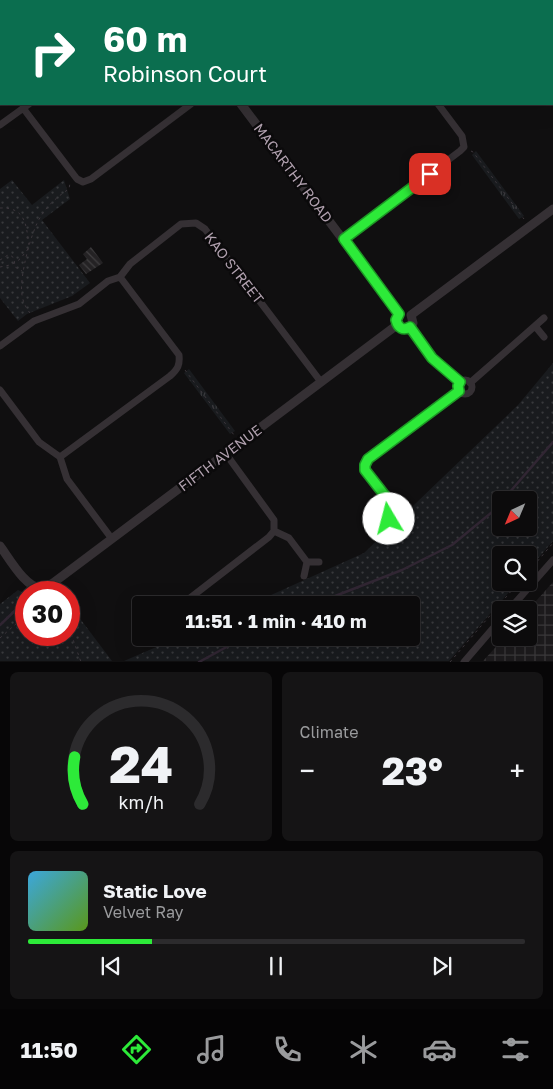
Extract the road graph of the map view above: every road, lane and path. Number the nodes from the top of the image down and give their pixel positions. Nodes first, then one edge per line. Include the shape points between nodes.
1 (189, 105) edge
2 (243, 105) edge
3 (439, 105) edge
4 (26, 106) edge
5 (0, 125) edge
6 (464, 147) junction
7 (76, 178) junction
8 (0, 208) edge
9 (553, 210) edge
10 (524, 219) dead end
11 (344, 239) junction
12 (30, 245) junction
13 (29, 248) junction
14 (0, 260) edge
15 (14, 263) junction
16 (1, 266) edge
17 (22, 272) junction
18 (120, 276) junction
19 (399, 314) junction
20 (411, 315) junction
21 (544, 318) dead end
22 (34, 321) junction
23 (397, 325) junction
24 (535, 326) junction
25 (410, 327) junction
26 (544, 337) dead end
27 (0, 346) edge
28 (180, 364) junction
29 (321, 382) junction
30 (460, 382) junction
31 (470, 382) junction
32 (0, 390) edge
33 (459, 391) junction
34 (234, 435) dead end
35 (226, 454) junction
36 (60, 457) junction
37 (393, 506) junction
38 (405, 507) dead end
39 (389, 519) dead end
40 (274, 531) junction
41 (112, 539) junction
42 (553, 543) edge
43 (0, 546) edge
44 (553, 560) edge
45 (306, 562) junction
46 (319, 562) dead end
47 (537, 562) edge
48 (304, 576) dead end
49 (511, 591) edge
50 (193, 596) edge
51 (517, 601) edge
52 (15, 625) edge
53 (492, 629) edge
54 (0, 638) edge
55 (75, 646) edge
56 (81, 662) edge
57 (450, 662) edge
58 (464, 662) edge

1 - 7 street via 91,179 83,182
2 - 11 street, MACARTHY ROAD
3 - 6 street via 462,136
4 - 5 street
4 - 7 street
6 - 10 path via 473,152
6 - 11 street
7 - 12 path via 69,184 69,189 41,214
8 - 12 path via 11,209 22,216
9 - 20 street
11 - 19 street, MACARTHY ROAD
12 - 13 path
13 - 15 path
13 - 17 path
14 - 15 path via 10,255
15 - 16 path
15 - 17 path
17 - 22 path via 22,296
18 - 22 street via 108,281 79,304
18 - 28 street via 179,354
18 - 29 street, KAO STREET via 130,264 181,224 196,223 205,229
19 - 20 street
19 - 23 street
20 - 25 street via 413,323
21 - 24 street
22 - 27 street
23 - 25 street via 405,329
23 - 29 street, FIFTH AVENUE
24 - 26 street
24 - 31 street
25 - 30 street via 432,358
28 - 34 path
28 - 36 street via 170,376
29 - 35 street, FIFTH AVENUE
30 - 31 street
30 - 33 street
31 - 33 street via 472,388 469,393
32 - 36 street via 39,442
33 - 37 street via 368,459 365,470
35 - 40 street via 274,520
35 - 41 street, FIFTH AVENUE
36 - 41 street via 67,480
37 - 38 street
37 - 39 street
40 - 45 street via 289,538
40 - 50 street
41 - 43 street, FIFTH AVENUE via 53,583 40,588 26,581
42 - 47 path
44 - 51 street
45 - 46 street
45 - 48 street
49 - 57 path
52 - 54 path
53 - 58 street
55 - 56 path

